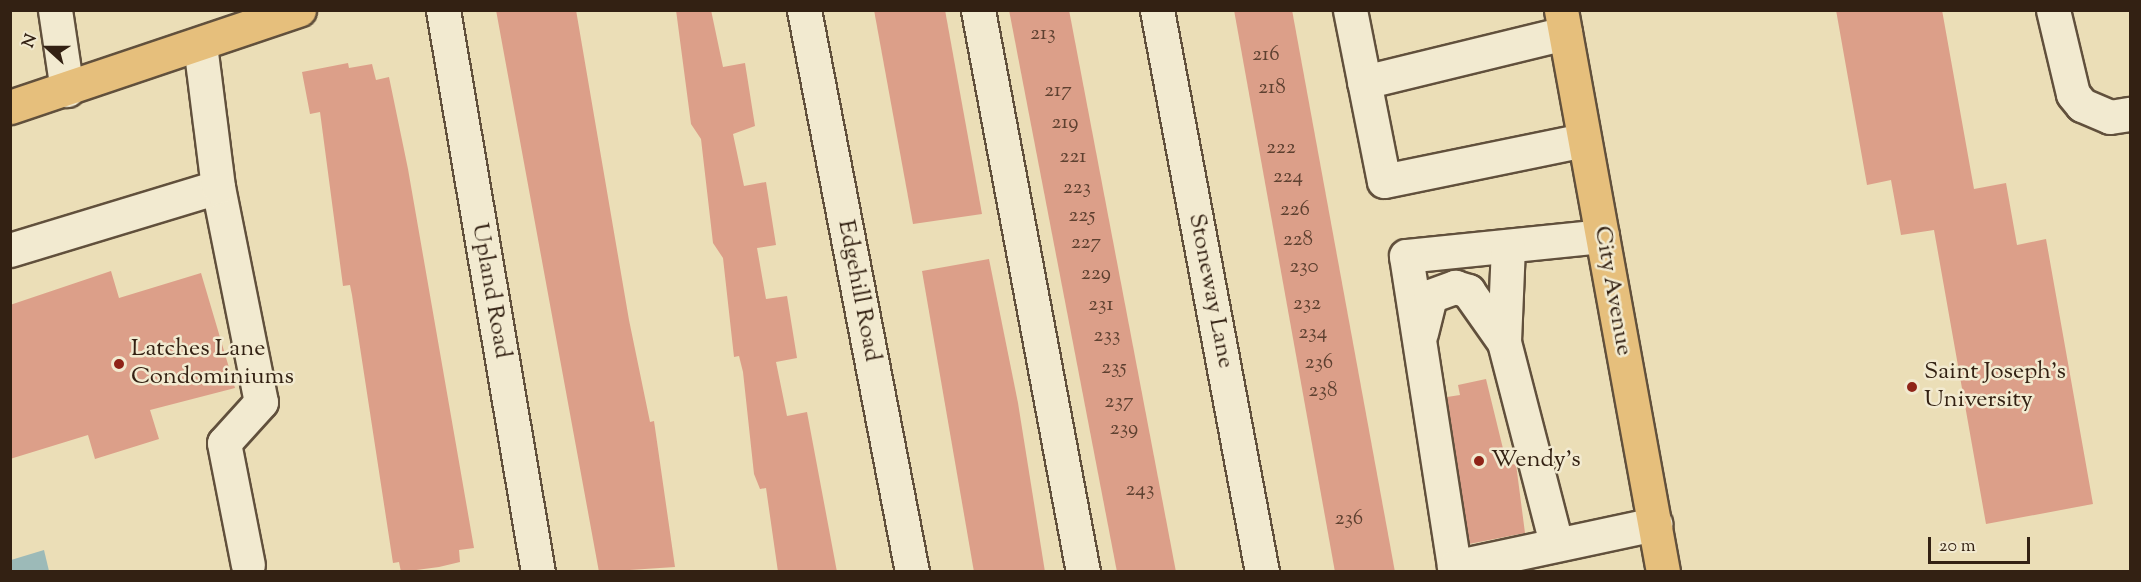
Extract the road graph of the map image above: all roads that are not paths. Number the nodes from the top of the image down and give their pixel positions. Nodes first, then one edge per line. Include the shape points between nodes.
1 (55, 10) edge
2 (299, 10) edge
3 (443, 10) edge
4 (804, 10) edge
5 (978, 10) edge
6 (1157, 10) edge
7 (1350, 10) edge
8 (2055, 11) edge
9 (1563, 22) edge
10 (200, 45) junction
11 (1364, 82) junction
12 (67, 90) junction
13 (10, 107) edge
14 (2130, 114) edge
15 (1584, 140) junction
16 (218, 187) junction
17 (1602, 236) junction
18 (1508, 246) junction
19 (10, 250) edge
20 (1504, 342) junction
21 (1420, 346) junction
22 (1654, 524) junction
23 (1556, 543) junction
24 (248, 565) dead end
25 (538, 572) edge
26 (912, 572) edge
27 (1083, 572) edge
28 (1262, 572) edge
29 (1663, 572) edge

1 - 12 street
2 - 10 main road
3 - 25 street, Upland Road
4 - 26 street, Edgehill Road
5 - 27 street
6 - 28 street, Stoneway Lane
7 - 11 street
8 - 14 street via 2073,94 2082,105 2110,117
9 - 11 street
9 - 15 main road, City Avenue
10 - 12 main road
10 - 16 street
11 - 15 street via 1384,181
12 - 13 main road
15 - 17 main road, City Avenue
16 - 19 street
16 - 24 street via 261,402 224,443
17 - 18 street
17 - 22 main road, City Avenue
18 - 20 street
18 - 21 street via 1406,256
20 - 21 street via 1468,291 1455,287 1430,296
20 - 23 street
21 - 23 street via 1454,567
22 - 23 street
22 - 29 main road, City Avenue

